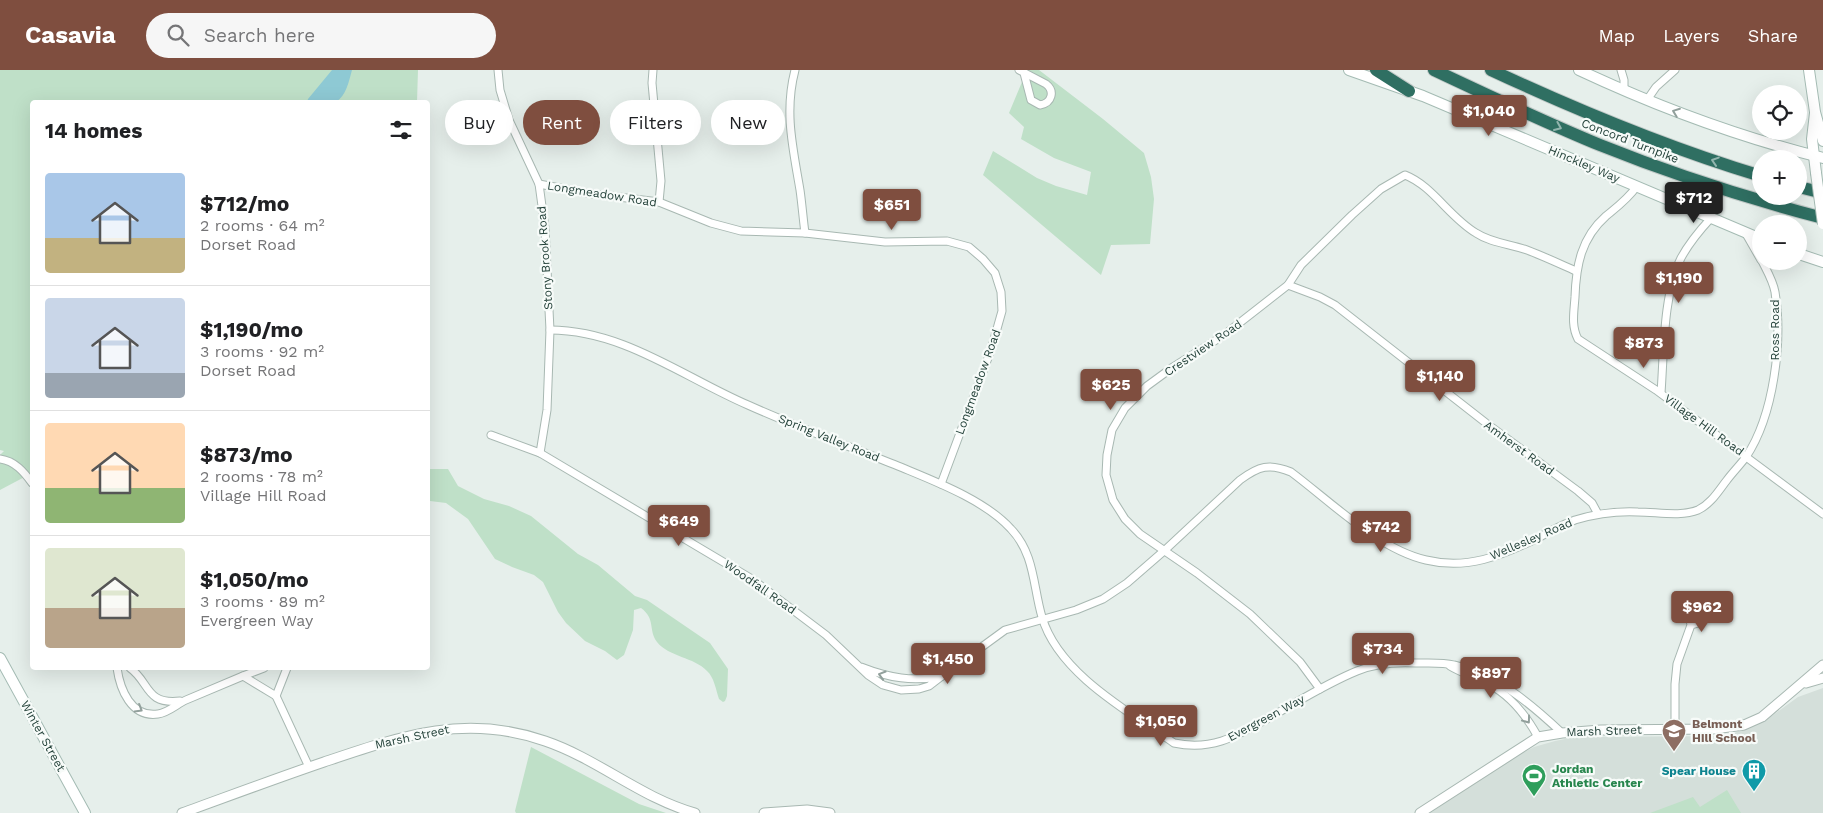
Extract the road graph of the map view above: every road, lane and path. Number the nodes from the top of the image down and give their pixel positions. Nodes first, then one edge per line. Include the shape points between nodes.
1 (498, 70) edge
2 (653, 70) edge
3 (795, 70) edge
4 (1349, 70) edge
5 (1376, 70) edge
6 (1434, 70) edge
7 (1491, 70) edge
8 (1580, 70) edge
9 (1621, 70) edge
10 (1675, 70) edge
11 (1809, 70) edge
12 (1021, 71) edge
13 (1409, 90) junction
14 (1624, 90) junction
15 (1647, 100) junction
16 (1815, 112) junction
17 (1823, 141) edge
18 (1818, 157) edge
19 (1752, 173) edge
20 (538, 184) junction
21 (1637, 186) junction
22 (1807, 189) edge
23 (1823, 193) edge
24 (659, 202) junction
25 (1711, 218) junction
26 (1823, 218) edge
27 (1823, 224) edge
28 (1745, 232) junction
29 (805, 233) junction
30 (1752, 235) edge
31 (1752, 244) edge
32 (1807, 257) edge
33 (1823, 262) edge
34 (1767, 270) edge
35 (1576, 272) junction
36 (1288, 285) junction
37 (550, 330) junction
38 (1660, 393) junction
39 (491, 435) dead end
40 (540, 453) junction
41 (1746, 456) junction
42 (0, 459) edge
43 (30, 482) edge
44 (942, 484) junction
45 (1598, 514) junction
46 (1823, 514) edge
47 (1166, 550) junction
48 (1042, 618) junction
49 (1691, 625) dead end
50 (0, 658) edge
51 (1446, 664) junction
52 (1823, 665) edge
53 (861, 667) junction
54 (118, 670) edge
55 (136, 670) edge
56 (259, 670) edge
57 (286, 670) edge
58 (243, 676) junction
59 (942, 676) junction
60 (1823, 678) edge
61 (1797, 688) junction
62 (1320, 689) junction
63 (276, 696) junction
64 (183, 701) junction
65 (1675, 730) junction
66 (1562, 732) junction
67 (1538, 737) junction
68 (309, 767) junction
69 (197, 810) edge
70 (86, 813) edge
71 (182, 813) edge
72 (695, 813) edge
73 (764, 813) edge
74 (830, 813) edge
75 (1420, 813) edge

1 - 20 street, Stony Brook Road via 509,120
2 - 24 street via 652,92 661,182
3 - 29 street via 790,96 790,124
4 - 13 main road, Hinckley Way
5 - 13 highway
6 -> 26 highway, Concord Turnpike via 1638,159 1725,190
19 -> 7 highway, Concord Turnpike via 1632,132
8 - 14 main road
9 - 14 street
10 - 15 street
11 - 16 main road
12 - 12 street via 1031,100 1040,105 1047,103 1052,93 1049,86
13 - 21 main road, Hinckley Way
14 - 15 main road
18 -> 15 main road via 1723,129
16 - 17 main road
16 - 18 main road via 1812,133
18 - 27 main road, bridge via 1816,174
20 - 24 street, Longmeadow Road
20 - 37 street, Stony Brook Road via 545,228
21 - 25 main road, Hinckley Way
21 - 35 street, Village Hill Road via 1590,233
22 - 23 highway
24 - 29 street, Longmeadow Road via 741,231
25 - 28 main road, Hinckley Way
25 - 38 street via 1689,245 1675,274 1668,306
28 - 30 main road, Hinckley Way
28 - 31 street, Ross Road
29 - 44 street, Longmeadow Road via 885,242 947,242 969,247 995,274 1001,292 1002,312
32 - 33 main road
34 - 41 street, Ross Road via 1775,291 1778,350 1770,396
35 - 36 street, Crestview Road via 1528,250 1478,235 1450,214 1425,186 1405,175 1381,189 1352,216 1301,266
35 - 38 street, Village Hill Road via 1573,330 1578,339
36 - 45 street, Amherst Road via 1320,298 1357,321 1578,491 1592,503
36 - 47 street, Crestview Road via 1224,335 1147,386 1125,408 1112,430 1106,475 1113,500 1140,534
37 - 40 street, Stony Brook Road via 547,410
37 - 44 street, Spring Valley Road via 596,336 631,348 746,405
38 - 41 street, Village Hill Road
39 - 40 street, Woodfall Road
40 - 53 street, Woodfall Road via 752,579 826,635
41 - 45 street, Wellesley Road via 1713,498 1699,509 1679,513
41 - 46 street, Village Hill Road
42 - 43 street via 16,465
44 - 48 street, Spring Valley Road via 1000,519 1019,538 1036,582
45 - 47 street, Wellesley Road via 1563,524 1494,558 1447,563 1426,560 1378,540 1291,472 1265,466 1240,480
47 - 48 street, Wellesley Road via 1103,599
47 - 62 street, Crestview Road via 1250,614 1300,662
48 - 59 street, Woodfall Road via 998,634
48 - 62 street, Evergreen Way via 1071,666 1099,692 1174,743 1188,746 1225,741
49 - 65 street via 1677,664
50 - 70 main road, Winter Street
51 - 62 street, Evergreen Way via 1391,662 1358,670
51 - 66 street, Evergreen Way via 1486,674
51 -> 67 street, Evergreen Way via 1504,695 1514,703
52 - 61 street, Marsh Street
59 -> 53 street, Woodfall Road via 902,680
53 - 59 street, Woodfall Road via 878,682 901,690 924,688
54 -> 64 street via 125,696 140,711 158,714
55 - 64 street via 149,693 167,701
56 - 58 street
57 - 63 street
58 - 63 street
58 - 64 street
60 - 61 street, Marsh Street
61 - 65 street, Marsh Street via 1762,718 1744,725
63 - 68 street
65 - 66 street, Marsh Street
66 - 67 street, Marsh Street
67 - 75 street, Marsh Street
68 - 69 street, Marsh Street
68 - 72 street, Marsh Street via 405,736 457,728 491,729 557,746 656,798
69 - 71 street, Marsh Street
73 - 74 street via 807,810

